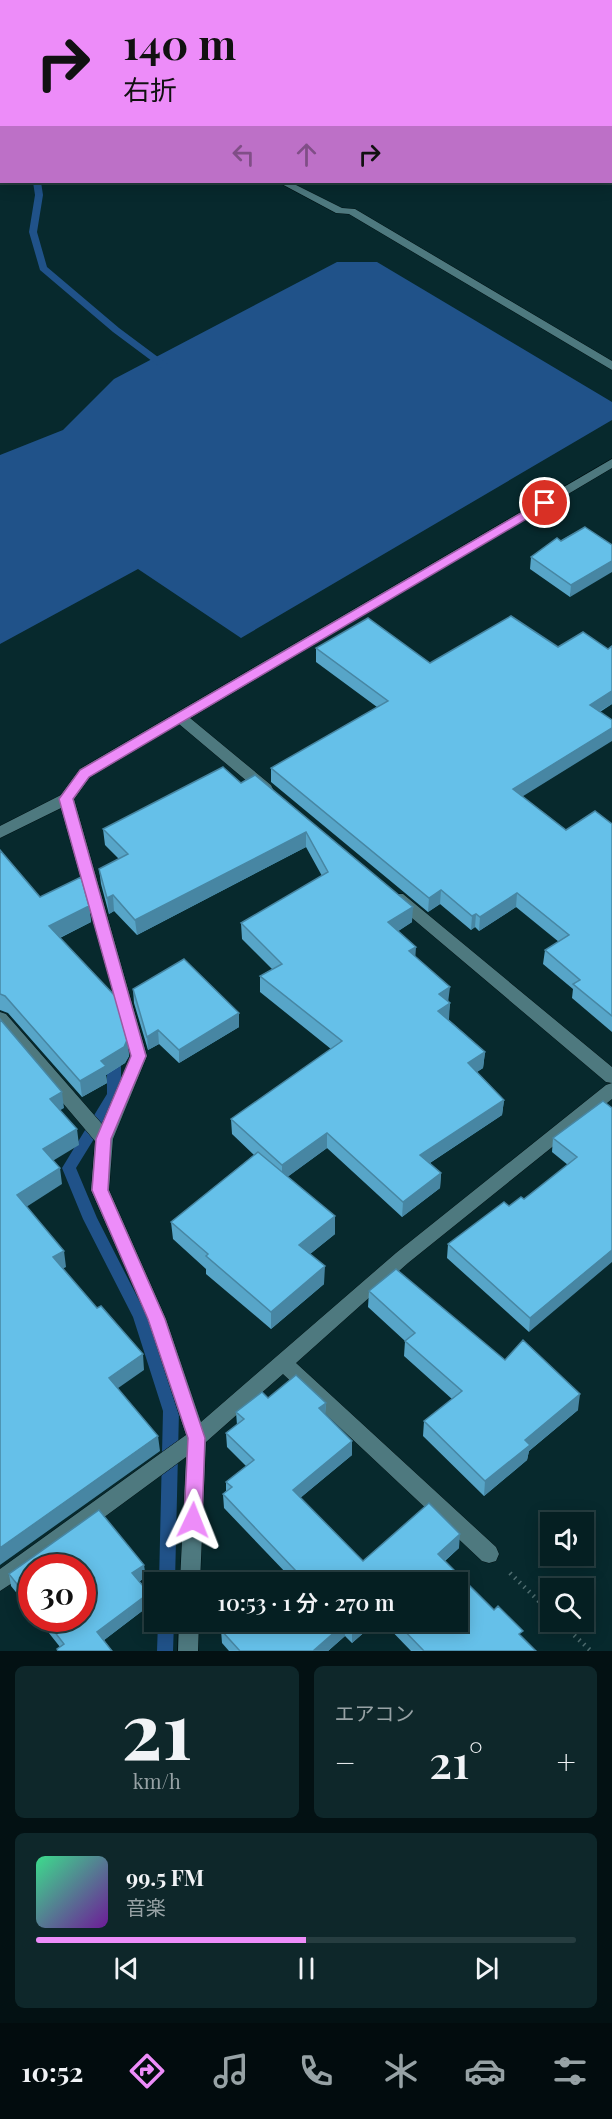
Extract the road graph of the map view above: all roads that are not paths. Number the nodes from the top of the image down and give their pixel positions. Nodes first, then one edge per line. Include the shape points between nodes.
1 (285, 183) edge
2 (612, 366) edge
3 (612, 463) edge
4 (181, 718) junction
5 (66, 799) junction
6 (282, 802) edge
7 (0, 833) edge
8 (383, 886) edge
9 (0, 1018) edge
10 (612, 1077) edge
11 (612, 1090) edge
12 (104, 1139) junction
13 (282, 1362) junction
14 (197, 1438) junction
15 (489, 1554) road end
16 (190, 1572) edge
17 (0, 1581) edge
18 (189, 1632) edge
19 (188, 1651) edge

1 - 2 street via 340,211 351,211
3 - 4 street
4 - 5 street via 85,773
4 - 6 street
5 - 7 street
5 - 12 street via 139,1056
8 - 10 street
9 - 12 street
11 - 13 street via 402,1258
12 - 14 street via 100,1190 157,1319
13 - 14 street
13 - 15 street
14 - 16 street
14 - 17 street
18 - 19 street

